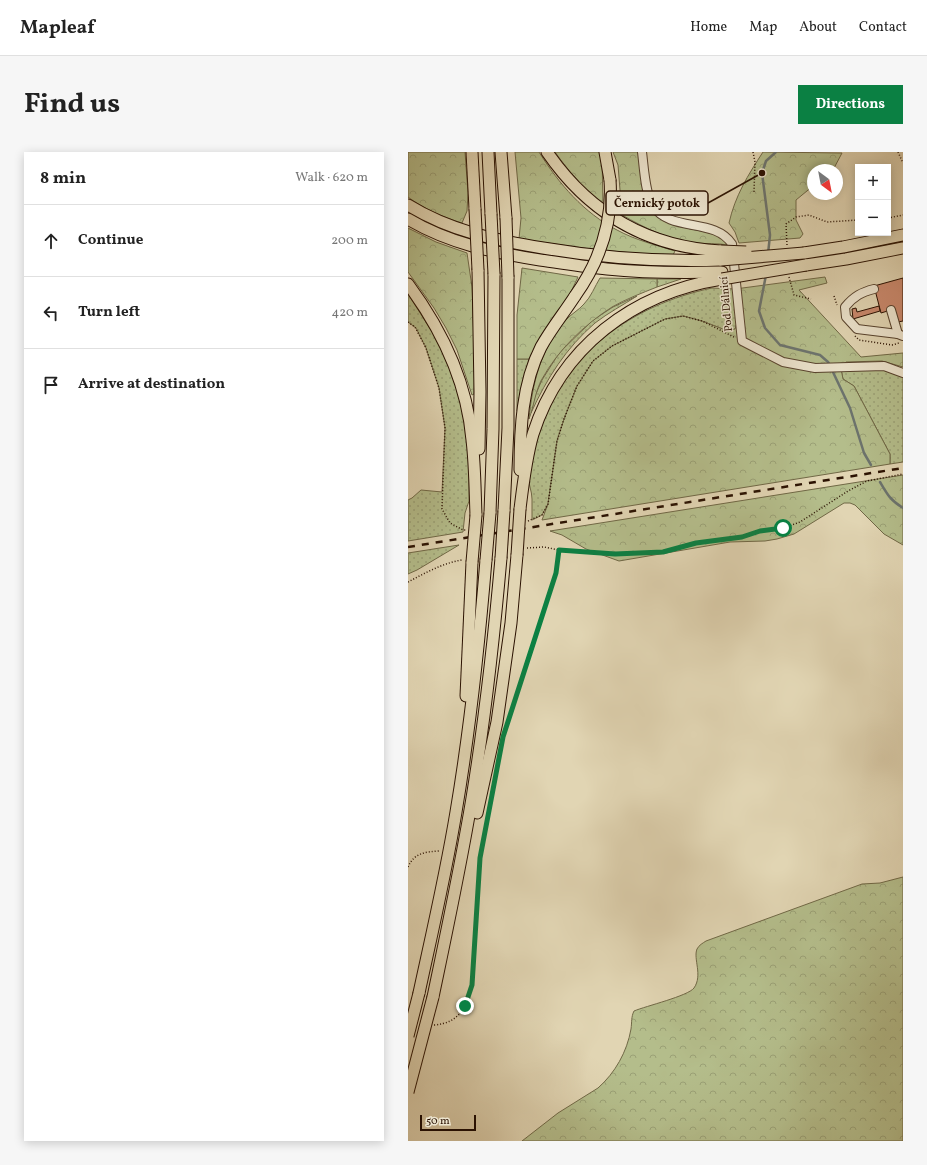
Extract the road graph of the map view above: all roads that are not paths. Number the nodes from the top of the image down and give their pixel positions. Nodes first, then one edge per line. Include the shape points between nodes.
1 (472, 152) edge
2 (488, 152) edge
3 (501, 152) edge
4 (548, 152) edge
5 (605, 152) edge
6 (642, 152) edge
7 (408, 205) edge
8 (408, 220) edge
9 (903, 235) edge
10 (903, 248) edge
11 (721, 256) junction
12 (722, 276) junction
13 (408, 284) edge
14 (874, 289) dead end
15 (891, 310) dead end
16 (900, 335) edge
17 (903, 373) edge
18 (520, 508) junction
19 (476, 516) junction
20 (465, 752) junction
21 (445, 871) junction
22 (459, 874) junction
23 (455, 893) junction
24 (408, 1036) edge
25 (408, 1092) edge

1 - 19 highway, bridge via 478,270 480,392
2 - 20 highway, bridge via 494,274 494,413 486,560 476,674
3 - 22 highway, bridge via 508,277 508,428 504,511 487,698
4 - 11 highway via 564,175 585,196 625,225 670,244
5 - 18 highway, bridge via 610,180 610,211 606,235 594,264 541,348 528,382 523,412
6 - 17 street, Pod Dálnicí via 649,195 653,206 660,214 670,220 715,231 727,237 732,244 742,341 783,362 815,368 884,366
7 - 11 highway via 446,224 497,240 560,251 678,261
8 - 12 highway via 465,244 532,259 613,270
9 - 11 highway, bridge via 804,253
10 - 12 highway, bridge via 846,259
12 - 18 highway via 649,301 610,324 578,354 555,386 538,421 527,460
13 - 19 highway via 443,340 462,388 473,440
14 - 16 street via 860,293 850,300 846,306 846,317 857,329
15 - 16 street
18 - 23 highway, bridge via 511,623 497,722
19 - 20 highway, bridge
20 - 21 highway
21 - 22 street
21 - 24 highway, bridge
22 - 23 highway
23 - 25 highway, bridge via 433,996

